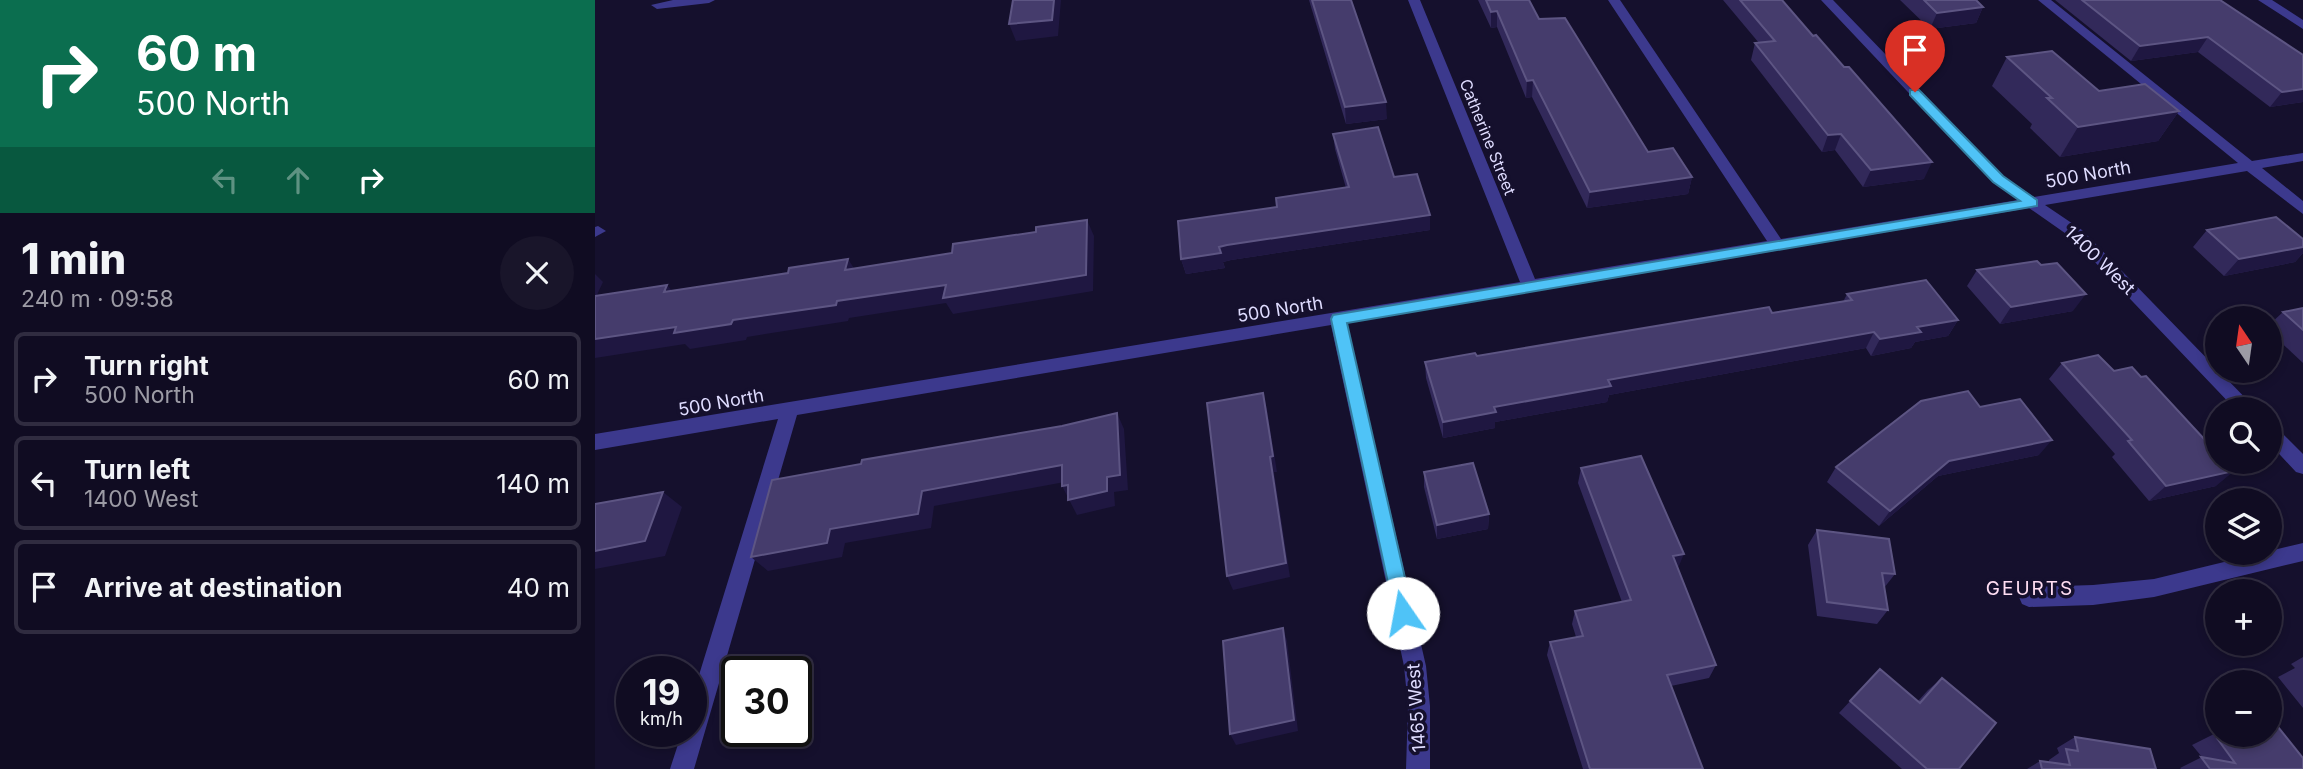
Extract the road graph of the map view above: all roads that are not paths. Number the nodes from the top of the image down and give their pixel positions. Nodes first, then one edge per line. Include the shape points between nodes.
1 (709, 0) edge
2 (1414, 0) edge
3 (1614, 0) edge
4 (1827, 0) edge
5 (2044, 0) edge
6 (2264, 0) edge
7 (657, 5) dead end
8 (2303, 25) edge
9 (2303, 157) edge
10 (2249, 166) junction
11 (2032, 203) junction
12 (2303, 209) edge
13 (1777, 245) junction
14 (1529, 287) junction
15 (1338, 319) junction
16 (2235, 397) edge
17 (790, 410) junction
18 (595, 442) edge
19 (2282, 445) edge
20 (2303, 467) edge
21 (2303, 552) edge
22 (2029, 597) dead end
23 (683, 769) edge
24 (1418, 769) edge

1 - 7 street
2 - 14 street, Catherine Street
3 - 13 street
4 - 11 street, 1400 West via 1998,179
5 - 10 street
6 - 8 street
9 - 10 street, 500 North
10 - 11 street, 500 North
10 - 12 street
11 - 13 street, 500 North
11 - 16 street, 1400 West via 2077,234
13 - 14 street, 500 North
14 - 15 street, 500 North
15 - 17 street, 500 North
15 - 24 street, 1465 West via 1415,666
17 - 18 street, 500 North
17 - 23 street
19 - 20 street
21 - 22 street via 2154,588

